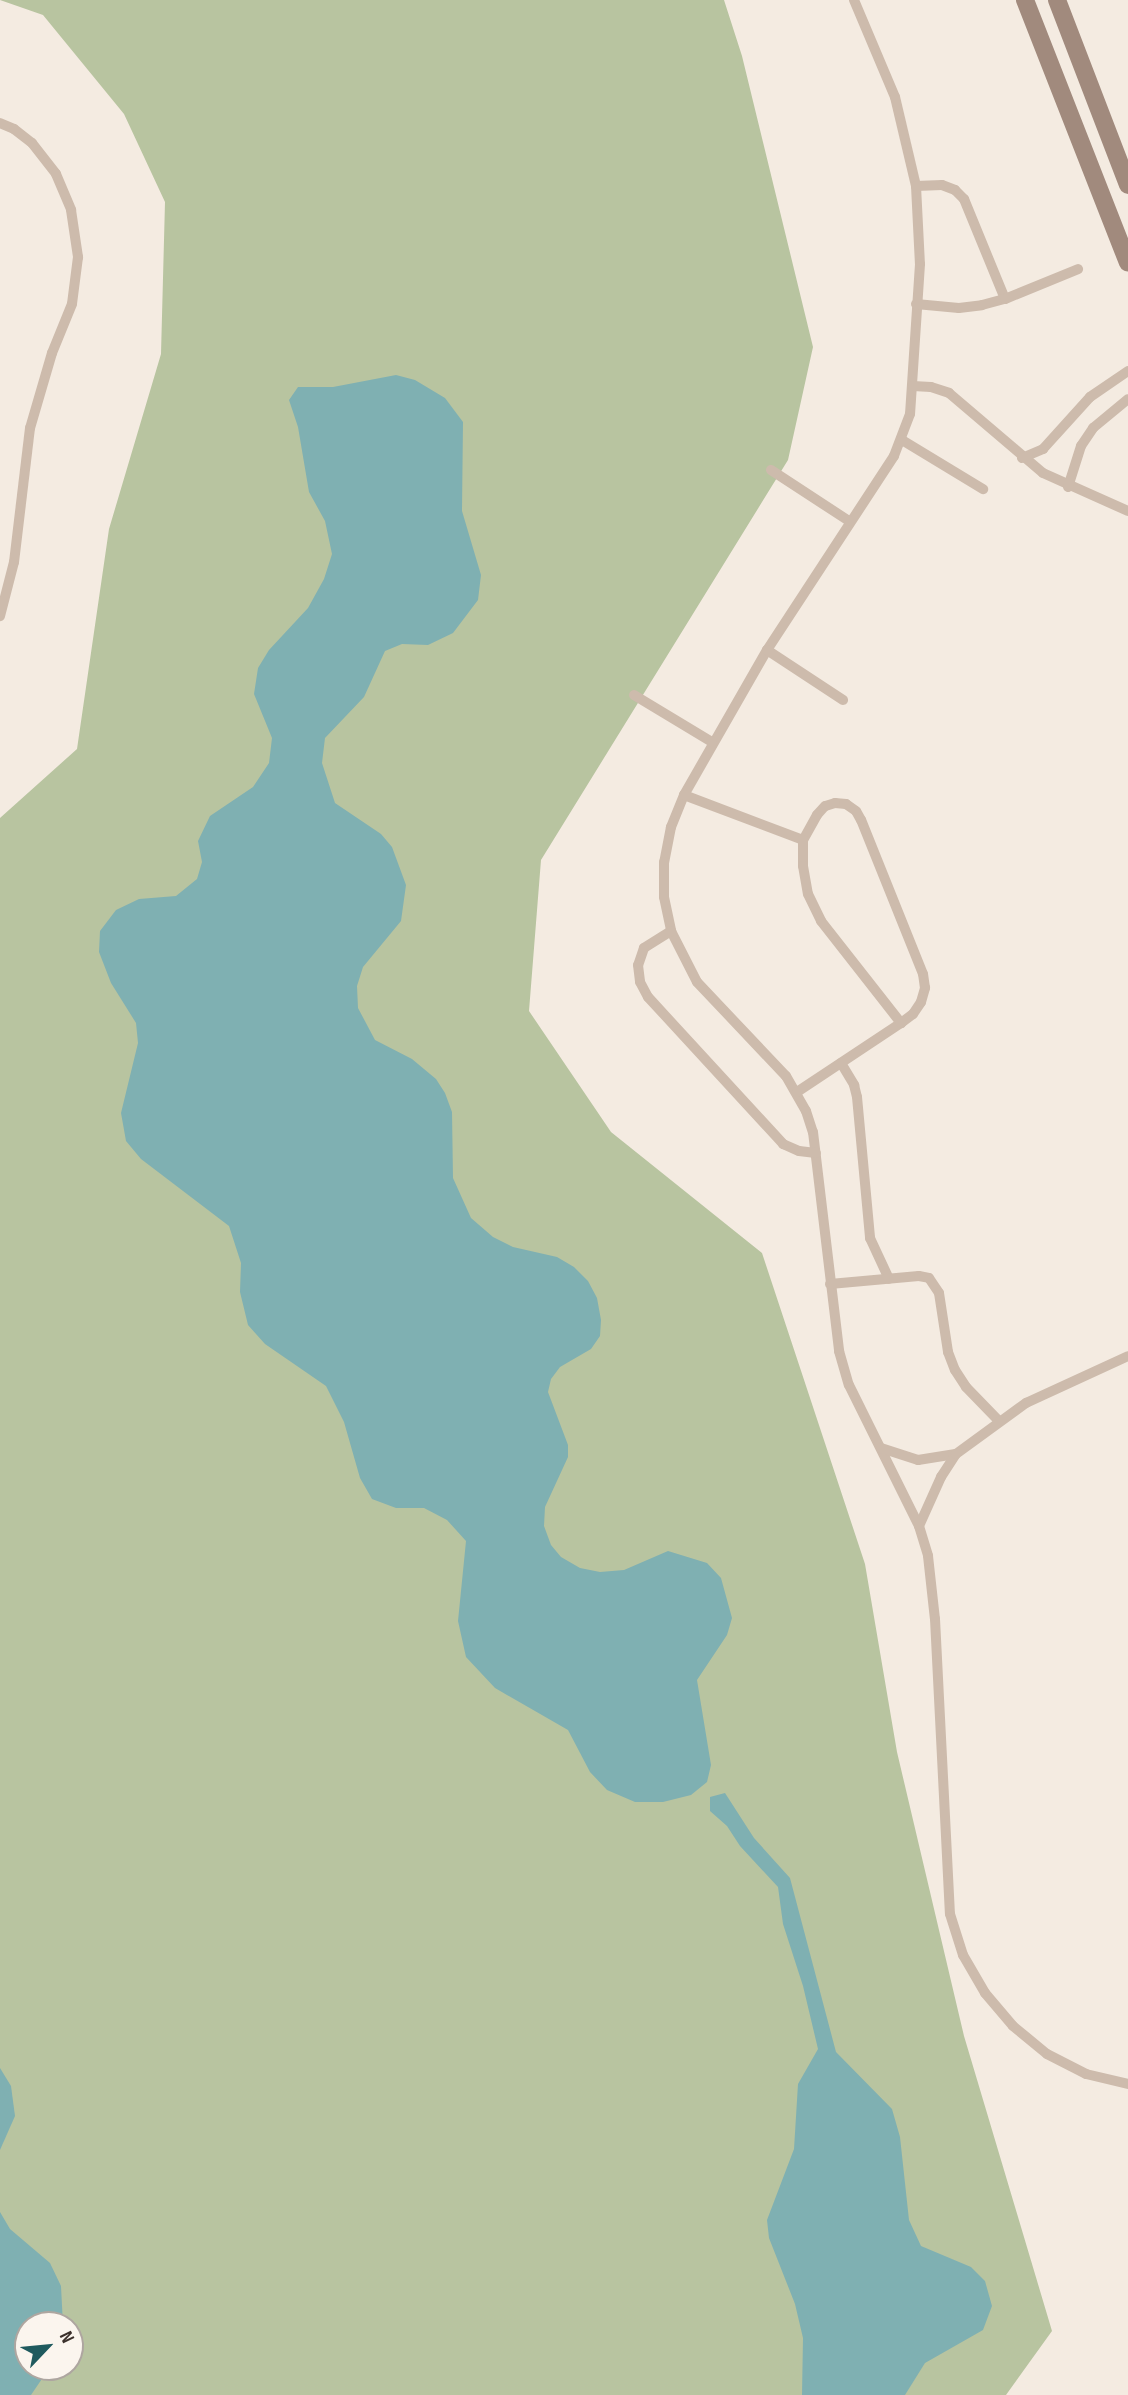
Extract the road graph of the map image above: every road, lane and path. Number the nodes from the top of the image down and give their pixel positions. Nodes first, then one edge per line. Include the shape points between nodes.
1 (853, 0) edge
2 (1025, 0) edge
3 (1057, 0) edge
4 (0, 123) edge
5 (916, 186) junction
6 (1128, 186) edge
7 (1128, 263) edge
8 (1077, 269) dead end
9 (1005, 299) junction
10 (916, 304) junction
11 (1128, 370) edge
12 (912, 386) junction
13 (1128, 399) edge
14 (1076, 412) junction
15 (1093, 428) junction
16 (902, 440) junction
17 (1021, 458) junction
18 (771, 470) dead end
19 (1068, 487) junction
20 (983, 489) dead end
21 (1128, 510) edge
22 (849, 521) junction
23 (0, 616) edge
24 (767, 650) junction
25 (634, 695) dead end
26 (843, 701) dead end
27 (712, 742) junction
28 (684, 795) junction
29 (803, 840) junction
30 (671, 931) junction
31 (901, 1023) junction
32 (841, 1063) junction
33 (797, 1092) junction
34 (816, 1153) junction
35 (889, 1279) junction
36 (830, 1284) junction
37 (1128, 1356) edge
38 (999, 1421) junction
39 (881, 1448) junction
40 (956, 1454) junction
41 (919, 1526) junction
42 (1128, 2084) edge

1 - 5 lane via 895,97
2 - 7 street
3 - 6 street
4 - 23 lane via 32,143 56,174 71,210 78,257 72,304 30,428 14,562
5 - 9 lane via 943,185 964,200
5 - 10 lane via 920,264
8 - 9 lane
9 - 10 lane via 959,308
10 - 12 lane
11 - 14 lane via 1105,384
12 - 16 lane
12 - 17 lane via 949,393
13 - 15 lane
14 - 15 lane
14 - 17 lane via 1043,449
15 - 19 lane via 1081,446
16 - 20 lane
16 - 22 lane
17 - 19 lane
18 - 22 lane
19 - 21 lane
22 - 24 lane
24 - 26 lane
24 - 27 lane
25 - 27 lane
27 - 28 lane
28 - 29 lane
28 - 30 lane via 664,862 664,897
29 - 31 lane via 808,894 821,921
29 - 31 lane via 825,806 846,804 856,811 923,974 921,1002
30 - 33 lane via 697,982
30 - 34 lane via 644,948 638,965 648,997 783,1144
31 - 32 lane
32 - 33 lane
32 - 35 lane via 855,1085 870,1238
33 - 34 lane
34 - 36 lane
35 - 36 lane
35 - 38 lane via 919,1276 936,1284 955,1370
36 - 39 lane via 839,1351 849,1385
37 - 38 lane via 1057,1387
38 - 40 lane
39 - 40 lane via 918,1460
39 - 41 lane
40 - 41 lane
41 - 42 lane via 933,1587 950,1914 963,1955 1006,2018 1047,2054 1086,2074

